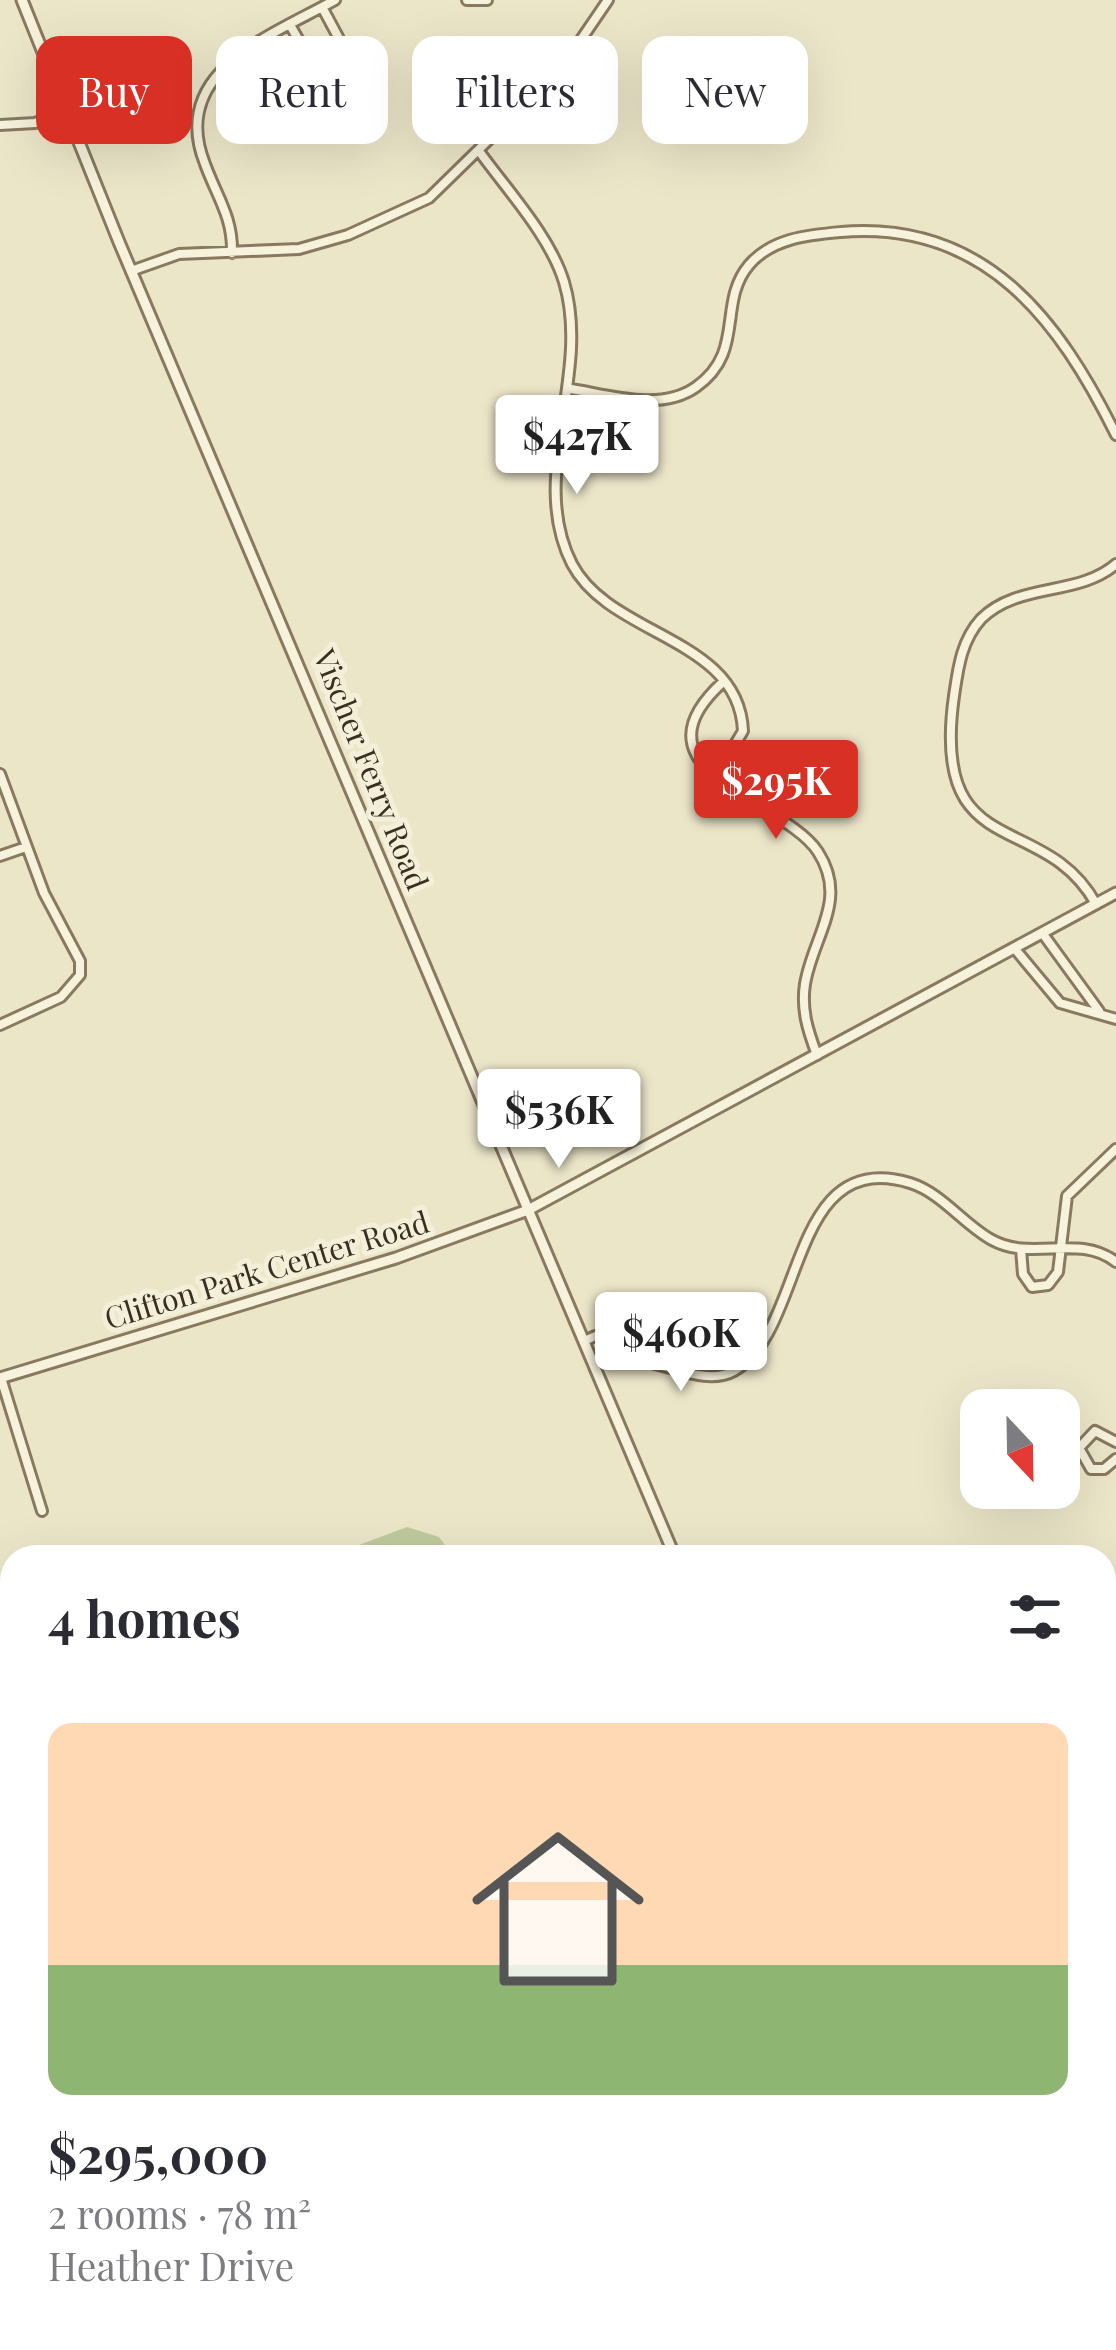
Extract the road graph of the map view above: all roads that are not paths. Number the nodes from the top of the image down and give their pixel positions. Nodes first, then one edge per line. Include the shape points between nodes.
1 (22, 0) edge
2 (335, 0) edge
3 (467, 0) edge
4 (487, 0) edge
5 (608, 0) edge
6 (322, 8) junction
7 (290, 25) junction
8 (36, 36) edge
9 (36, 123) edge
10 (0, 125) edge
11 (79, 144) edge
12 (478, 151) junction
13 (232, 253) junction
14 (131, 271) junction
15 (571, 389) junction
16 (1116, 435) edge
17 (1116, 564) edge
18 (724, 681) junction
19 (0, 774) edge
20 (715, 778) junction
21 (26, 847) junction
22 (0, 856) edge
23 (1116, 893) edge
24 (1096, 904) junction
25 (1043, 934) junction
26 (1015, 949) junction
27 (1099, 1011) junction
28 (1116, 1017) edge
29 (0, 1025) edge
30 (817, 1056) junction
31 (1116, 1149) edge
32 (528, 1210) junction
33 (1060, 1247) junction
34 (1022, 1249) junction
35 (1116, 1262) edge
36 (584, 1342) junction
37 (592, 1361) junction
38 (749, 1361) junction
39 (0, 1378) edge
40 (1115, 1437) edge
41 (1116, 1459) edge
42 (42, 1511) dead end
43 (670, 1545) edge

1 - 8 street, Vischer Ferry Road
2 - 6 street
3 - 4 street
5 - 12 street via 561,69
6 - 7 street
6 - 7 street via 365,86 363,116 340,111
7 - 13 street via 216,71 196,115 204,163 230,217
9 - 10 street
11 - 14 street, Vischer Ferry Road
12 - 13 street via 429,197 386,219 298,249
12 - 15 street via 565,283
13 - 14 street via 179,254
14 - 32 street, Vischer Ferry Road
15 - 16 street via 655,400 683,394 723,358 750,263 790,238 892,233 980,263 1026,296 1079,361
15 - 18 street via 554,508 571,563 609,605
17 - 24 street via 1090,580 1010,600 981,620 962,651 951,719 952,767 978,816 1061,862
18 - 20 street via 742,731
18 - 20 street via 703,705 693,740
19 - 21 street
20 - 30 street via 793,826 827,873 830,914 804,997
21 - 22 street
21 - 29 street via 70,934 80,975 61,997
23 - 24 street, Clifton Park Center Road
24 - 25 street, Clifton Park Center Road
25 - 26 street, Clifton Park Center Road
25 - 27 street
26 - 27 street via 1060,1003
26 - 30 street, Clifton Park Center Road
27 - 28 street
30 - 32 street, Clifton Park Center Road
31 - 33 street via 1067,1196
32 - 36 street, Vischer Ferry Road
32 - 39 street, Clifton Park Center Road
33 - 34 street
33 - 34 street via 1058,1273 1040,1286 1026,1280
33 - 35 street via 1097,1250
34 - 38 street via 991,1240 915,1185 851,1186 816,1217 766,1344
36 - 37 street, Vischer Ferry Road
36 - 38 street via 627,1328 658,1334 708,1362
37 - 38 street via 633,1355 713,1377
37 - 43 street, Vischer Ferry Road
39 - 42 street
40 - 41 street via 1089,1433 1078,1454 1097,1470

